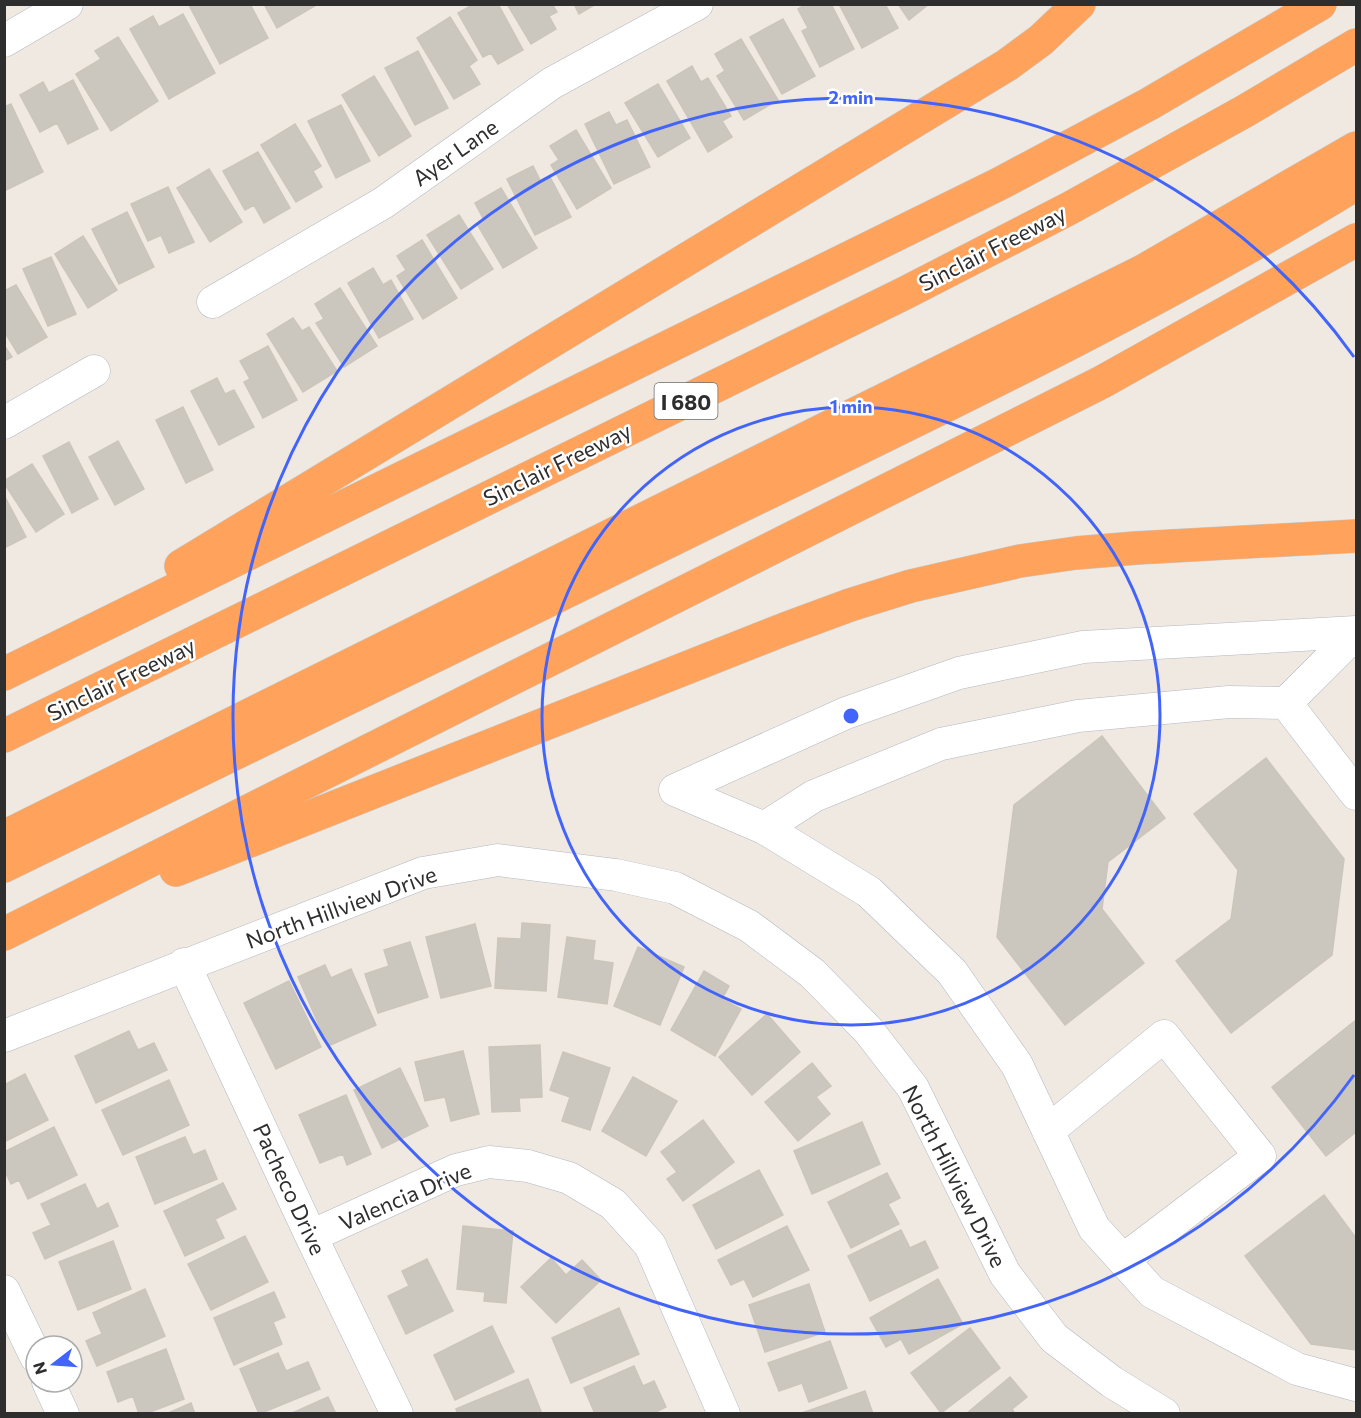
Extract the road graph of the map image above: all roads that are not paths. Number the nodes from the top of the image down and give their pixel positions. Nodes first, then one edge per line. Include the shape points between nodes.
1 (67, 4) edge
2 (698, 4) edge
3 (1079, 4) edge
4 (1320, 4) edge
5 (4, 41) edge
6 (1356, 45) edge
7 (1356, 148) edge
8 (1356, 184) edge
9 (1356, 240) edge
10 (213, 302) dead end
11 (94, 371) dead end
12 (4, 423) edge
13 (1356, 536) edge
14 (1356, 632) edge
15 (4, 665) edge
16 (4, 674) edge
17 (1286, 703) junction
18 (4, 736) edge
19 (1356, 794) edge
20 (764, 828) junction
21 (4, 837) edge
22 (4, 866) edge
23 (4, 934) edge
24 (4, 940) edge
25 (184, 964) junction
26 (4, 1036) edge
27 (1048, 1131) junction
28 (311, 1236) junction
29 (1123, 1260) junction
30 (4, 1291) edge
31 (25, 1334) edge
32 (1356, 1385) edge
33 (54, 1394) edge
34 (63, 1413) edge
35 (397, 1413) edge
36 (724, 1413) edge
37 (1164, 1413) edge

1 - 5 street
2 - 10 street, Ayer Lane via 552,83 383,203
3 - 15 highway via 1007,65 194,558
4 - 16 highway via 1149,104 999,184
6 - 18 highway, Sinclair Freeway / I 680 via 1070,208 916,288
7 - 21 highway via 1143,271
8 - 22 highway via 1138,307 975,392
9 - 23 highway via 1092,388
11 - 12 street
13 - 24 highway via 1076,553 911,586 774,633
14 - 17 street
14 - 20 street via 1083,647 959,674 846,713 675,790
17 - 19 street
17 - 20 street via 1229,702 1078,716 941,744 814,796
20 - 27 street via 869,892 952,972 1017,1065
25 - 26 street, North Hillview Drive
25 - 28 street, Pacheco Drive
25 - 37 street, North Hillview Drive via 423,873 498,860 616,874 675,888 749,926 812,973 867,1030 913,1088 1005,1274 1054,1338 1112,1382
27 - 29 street via 1094,1228
27 - 29 street via 1164,1036 1260,1156
28 - 35 street, Pacheco Drive
28 - 36 street, Valencia Drive via 456,1170 489,1162 528,1166 569,1178 613,1204 650,1245
29 - 32 street via 1152,1292 1297,1368
30 - 31 street
33 - 34 street

